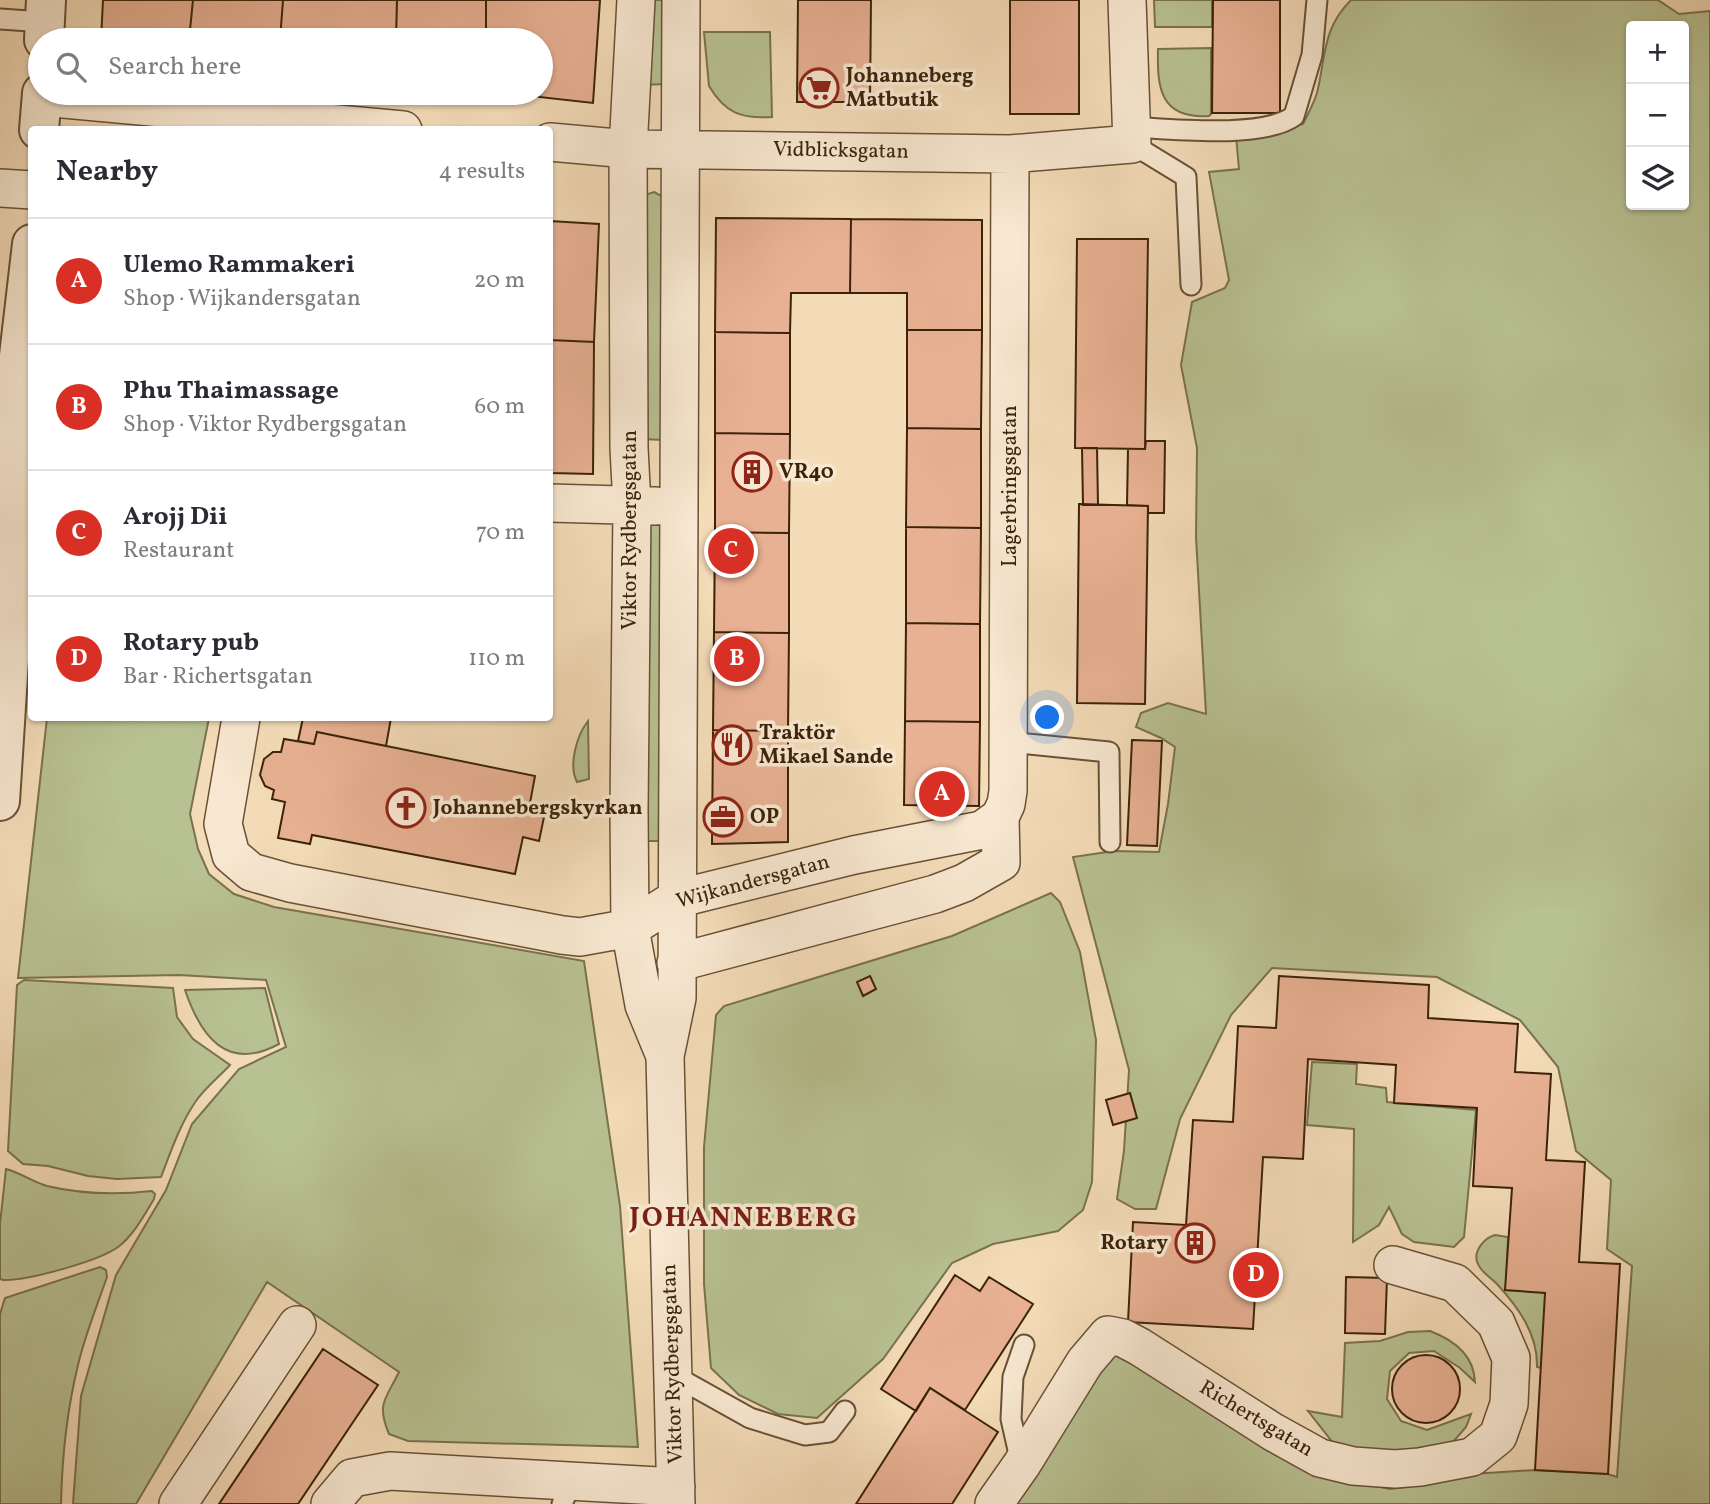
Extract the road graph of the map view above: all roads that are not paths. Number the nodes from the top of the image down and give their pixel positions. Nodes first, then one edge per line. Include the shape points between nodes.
1 (636, 0) edge
2 (681, 0) edge
3 (1127, 0) edge
4 (1317, 0) edge
5 (0, 19) edge
6 (45, 21) edge
7 (41, 106) edge
8 (343, 126) edge
9 (1132, 136) junction
10 (553, 142) edge
11 (680, 148) junction
12 (628, 149) junction
13 (1010, 154) junction
14 (0, 188) edge
15 (28, 190) edge
16 (28, 278) edge
17 (1192, 285) dead end
18 (553, 503) edge
19 (632, 505) junction
20 (678, 507) junction
21 (240, 721) edge
22 (1009, 742) junction
23 (0, 801) edge
24 (1000, 817) junction
25 (1110, 842) dead end
26 (676, 899) junction
27 (630, 928) junction
28 (676, 963) junction
29 (665, 1056) junction
30 (1394, 1265) dead end
31 (297, 1325) dead end
32 (1024, 1345) dead end
33 (673, 1375) junction
34 (845, 1411) dead end
35 (1022, 1464) junction
36 (567, 1493) edge
37 (676, 1495) edge
38 (178, 1504) edge
39 (330, 1504) edge
40 (994, 1504) edge

1 - 12 street, Viktor Rydbergsgatan
2 - 11 street, Viktor Rydbergsgatan
3 - 9 street
4 - 9 lane via 1312,55 1294,116 1286,122
5 - 6 lane
7 - 8 street
9 - 13 street, Vidblicksgatan
9 - 17 lane via 1186,177
10 - 12 street, Vidblicksgatan
11 - 12 street, Vidblicksgatan
11 - 13 street, Vidblicksgatan
11 - 20 street, Viktor Rydbergsgatan
12 - 19 street, Viktor Rydbergsgatan
13 - 22 street, Lagerbringsgatan
14 - 15 street
16 - 23 street via 12,470 13,597
18 - 19 street
19 - 20 street
19 - 27 street, Viktor Rydbergsgatan
20 - 26 street, Viktor Rydbergsgatan
21 - 27 street, Wijkandersgatan via 223,824 231,855 251,872 562,935 580,937
22 - 24 street, Lagerbringsgatan via 1008,791
22 - 25 lane via 1109,752
24 - 26 street, Wijkandersgatan via 982,830 854,855
24 - 28 street via 1001,862 964,883
26 - 27 street, Wijkandersgatan
26 - 28 street, Viktor Rydbergsgatan
27 - 29 street, Viktor Rydbergsgatan via 644,1005
28 - 29 street, Viktor Rydbergsgatan via 677,998
29 - 33 street, Viktor Rydbergsgatan
30 - 35 street, Richertsgatan via 1455,1283 1496,1323 1511,1358 1509,1404 1498,1436 1472,1457 1395,1469 1320,1458 1140,1346 1108,1335 1084,1362
31 - 38 street
32 - 35 lane via 1013,1377 1011,1419
33 - 34 lane via 750,1418 805,1435 829,1432
33 - 37 street, Viktor Rydbergsgatan
35 - 40 street, Richertsgatan
36 - 37 street
36 - 39 street via 390,1471 352,1478

